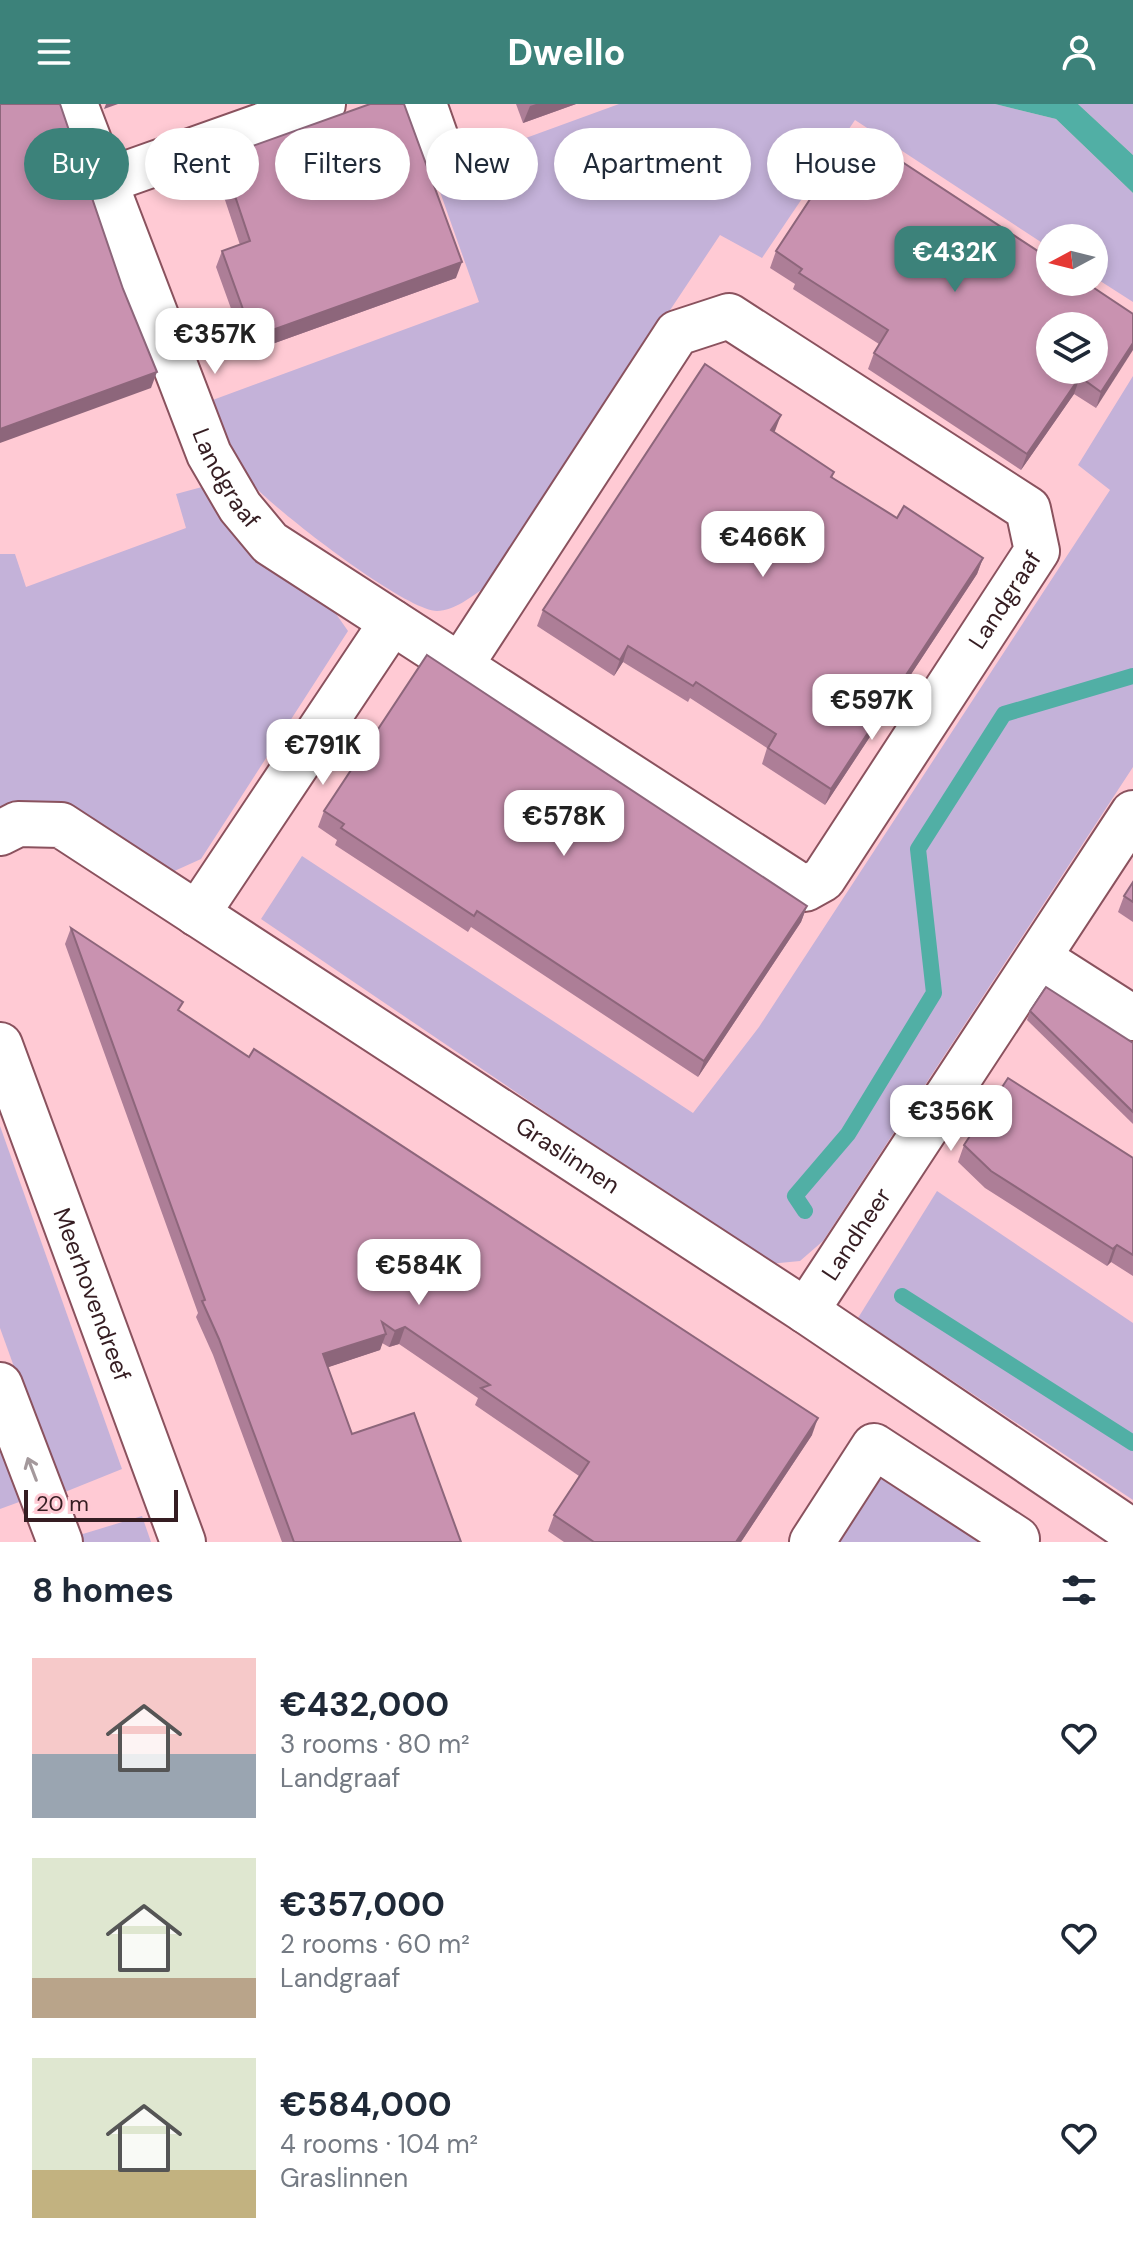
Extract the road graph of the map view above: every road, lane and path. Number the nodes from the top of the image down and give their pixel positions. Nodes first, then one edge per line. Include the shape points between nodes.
1 (75, 104) edge
2 (323, 104) edge
3 (424, 104) edge
4 (84, 128) edge
5 (432, 128) edge
6 (129, 173) edge
7 (110, 200) edge
8 (392, 622) junction
9 (460, 666) junction
10 (1133, 813) edge
11 (0, 833) edge
12 (197, 914) junction
13 (1039, 958) junction
14 (1133, 1018) edge
15 (0, 1045) edge
16 (806, 1311) junction
17 (0, 1385) edge
18 (1123, 1533) edge
19 (60, 1542) edge
20 (183, 1542) edge
21 (812, 1542) edge
22 (1015, 1542) edge

1 - 4 street, Landgraaf
2 - 6 street
3 - 5 street
7 - 8 street, Landgraaf via 209,454 240,507 270,543
8 - 9 street, Landgraaf
8 - 12 street
9 - 9 street, Landgraaf via 677,333 729,316 1028,509 1037,551 823,879 805,889
10 - 13 street, Landheer
11 - 12 street, Graslinnen via 18,824 61,825
12 - 16 street, Graslinnen
13 - 14 street
13 - 16 street, Landheer
15 - 20 street, Meerhovendreef
16 - 18 street, Graslinnen
19 -> 17 street
21 - 22 street via 874,1446

